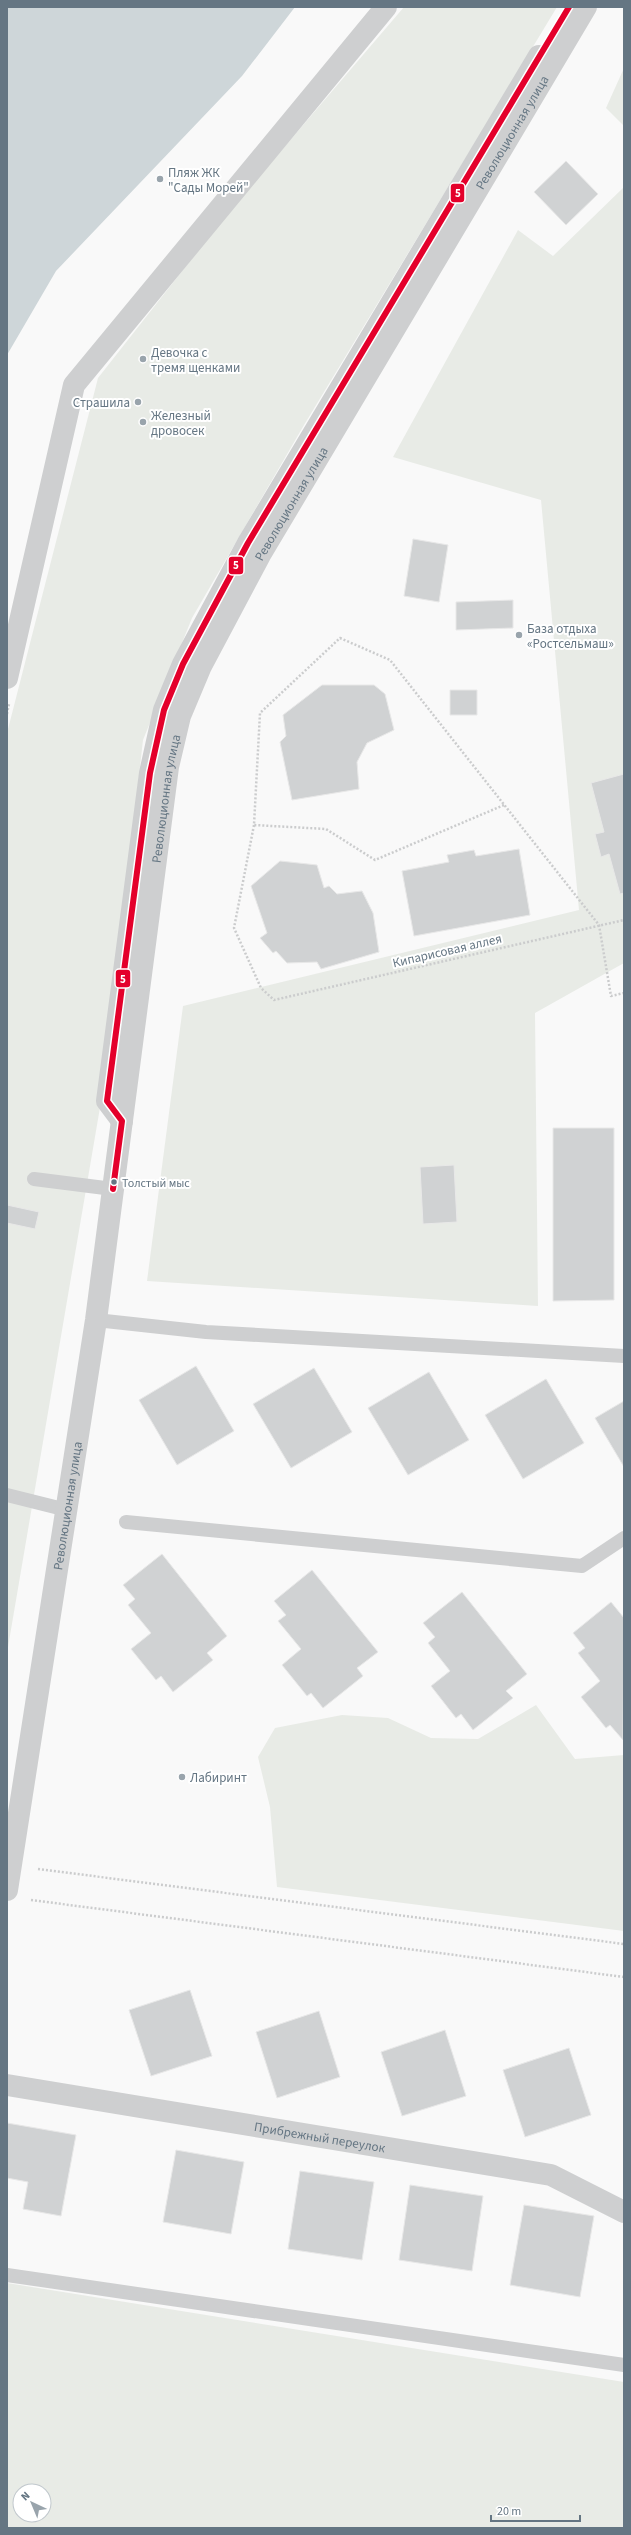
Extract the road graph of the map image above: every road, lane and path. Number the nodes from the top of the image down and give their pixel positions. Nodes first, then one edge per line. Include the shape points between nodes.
1 (386, 7) edge
2 (569, 7) edge
3 (586, 7) edge
4 (7, 678) edge
5 (11, 699) dead end
6 (7, 714) edge
7 (504, 805) junction
8 (254, 825) junction
9 (624, 920) edge
10 (599, 924) junction
11 (624, 993) edge
12 (122, 1121) junction
13 (34, 1179) dead end
14 (113, 1189) junction
15 (96, 1320) junction
16 (624, 1356) edge
17 (7, 1495) edge
18 (66, 1510) junction
19 (126, 1522) dead end
20 (624, 1538) edge
21 (34, 1868) dead end
22 (7, 1890) edge
23 (29, 1900) dead end
24 (624, 1944) edge
25 (624, 1977) edge
26 (7, 2085) edge
27 (624, 2212) edge
28 (7, 2275) edge
29 (624, 2365) edge

1 - 4 street via 74,385
2 - 12 street, Революционная улица via 248,543 183,664 164,710 150,773 107,1101
3 - 12 street, Революционная улица via 260,555 201,666 180,716 168,767
5 - 6 path
7 - 8 path via 375,860 326,829
7 - 8 path via 390,660 340,638 260,713
7 - 10 path
8 - 10 path, Кипарисовая аллея via 234,928 260,988 274,1000
9 - 10 path, Кипарисовая аллея
10 - 11 path via 611,996
12 - 14 street, Революционная улица
13 - 14 lane
14 - 15 street, Революционная улица
15 - 16 lane via 206,1332
15 - 18 street, Революционная улица
17 - 18 lane
18 - 22 street, Революционная улица
19 - 20 lane via 582,1566
21 - 24 path
23 - 25 path
26 - 27 street, Прибрежный переулок via 551,2175
28 - 29 lane

